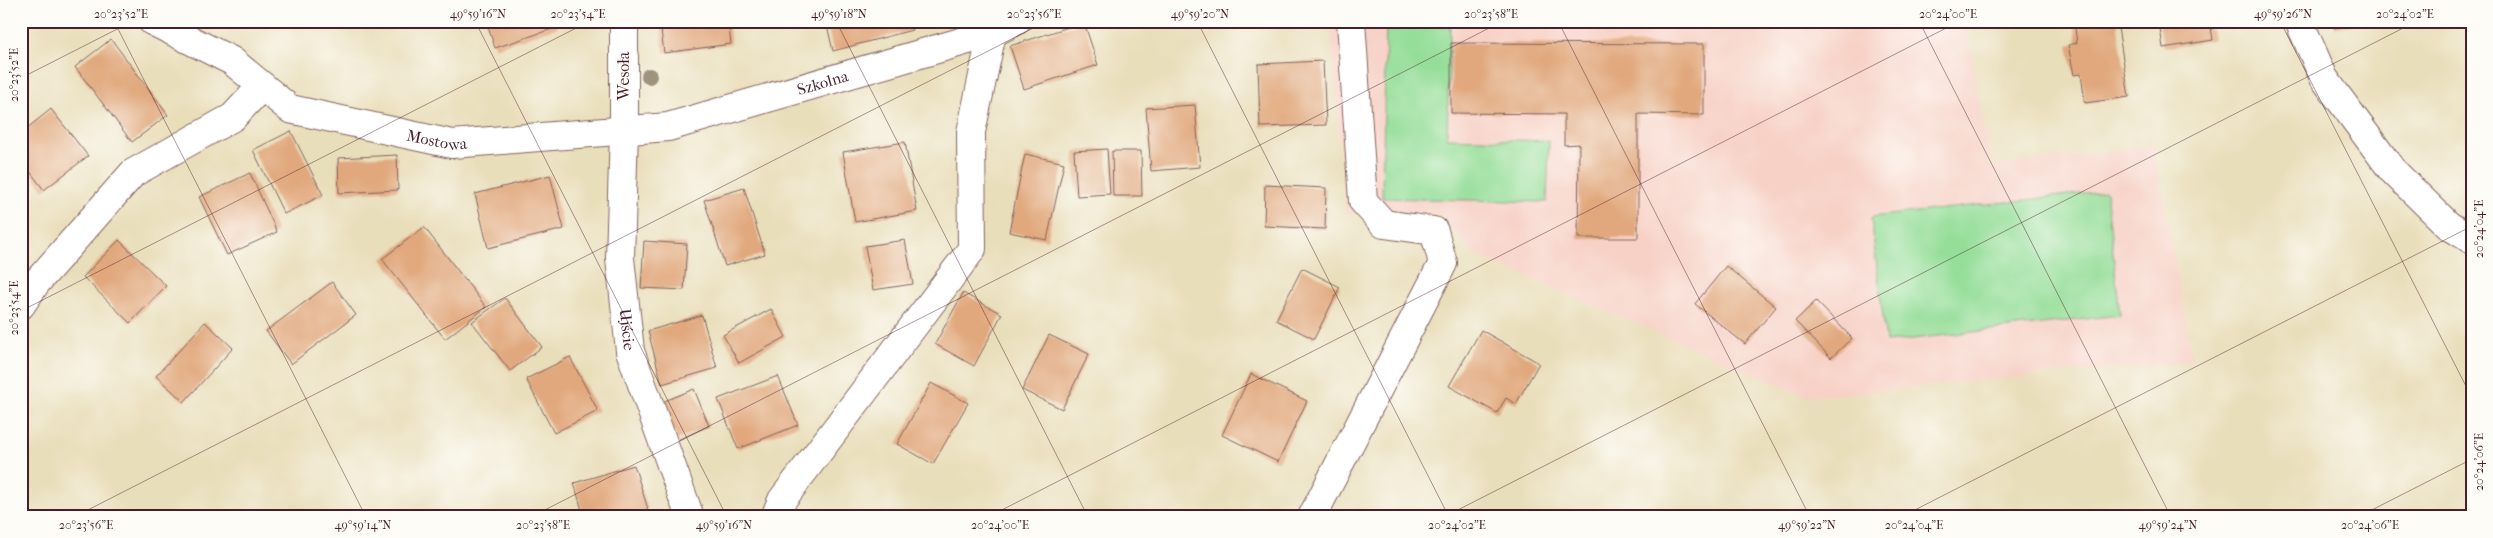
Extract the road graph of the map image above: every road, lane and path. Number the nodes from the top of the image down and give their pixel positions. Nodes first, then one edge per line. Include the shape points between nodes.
1 (152, 21) edge
2 (624, 21) edge
3 (1351, 21) edge
4 (2300, 21) edge
5 (1004, 27) edge
6 (262, 86) junction
7 (624, 131) junction
8 (2472, 240) edge
9 (21, 305) edge
10 (690, 517) edge
11 (775, 517) edge
12 (1312, 517) edge

1 - 6 street, Mostowa via 232,61
2 - 7 street, Wesoła
3 - 12 street via 1363,201 1384,224 1434,231 1443,263
4 - 8 street via 2324,78 2392,170 2448,225
5 - 7 street, Szkolna via 668,126
5 - 11 street via 971,132 972,249 782,500
6 - 7 street, Mostowa via 290,109 452,144
6 - 9 street via 233,117 133,173
7 - 10 street, Ujście via 620,258 630,351

